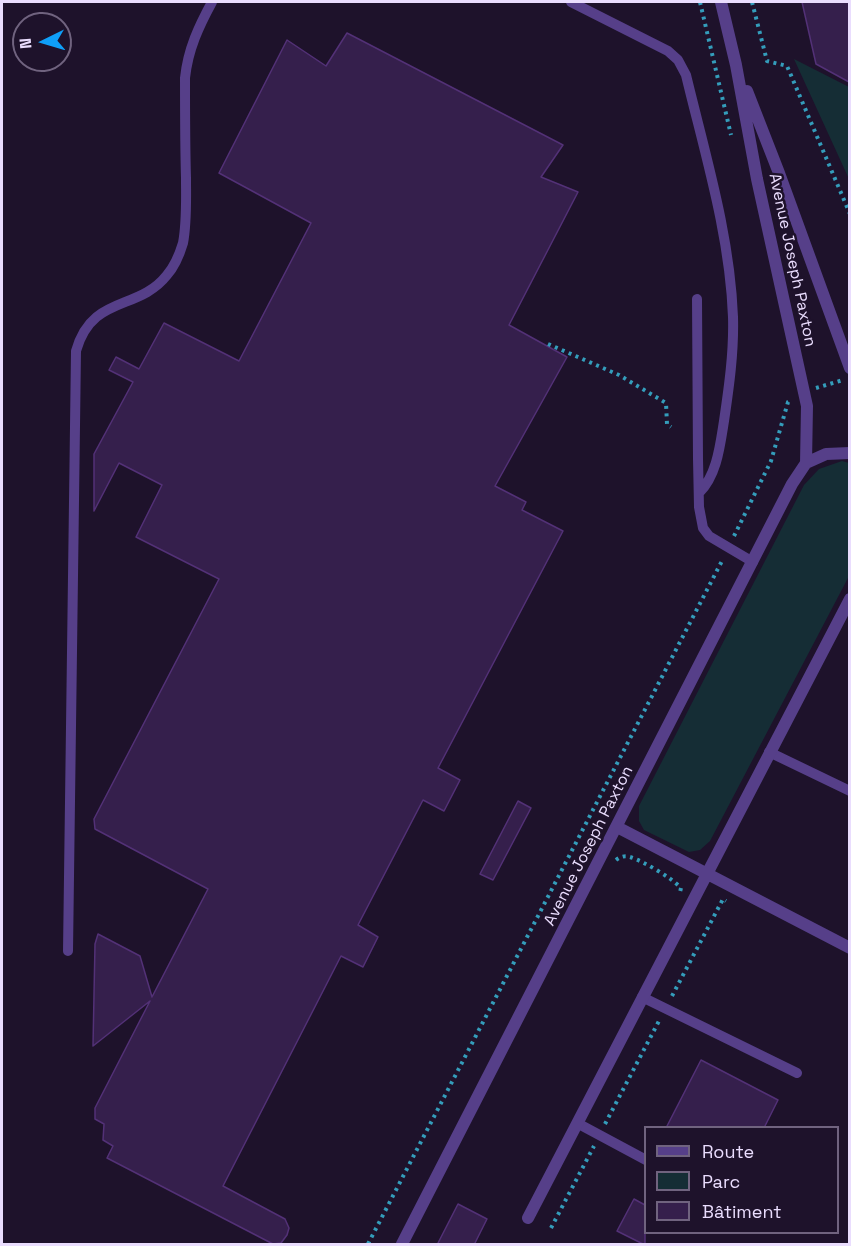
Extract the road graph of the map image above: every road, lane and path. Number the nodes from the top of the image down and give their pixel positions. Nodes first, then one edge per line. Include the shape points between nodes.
1 (212, 2) edge
2 (571, 2) edge
3 (721, 2) edge
4 (752, 2) edge
5 (736, 65) junction
6 (849, 214) edge
7 (697, 299) dead end
8 (548, 344) dead end
9 (849, 368) edge
10 (849, 377) edge
11 (804, 391) junction
12 (671, 427) dead end
13 (849, 453) edge
14 (806, 463) junction
15 (699, 493) junction
16 (729, 547) junction
17 (753, 562) junction
18 (849, 599) edge
19 (770, 752) junction
20 (849, 790) edge
21 (617, 826) junction
22 (574, 849) junction
23 (598, 864) junction
24 (706, 873) junction
25 (688, 909) junction
26 (711, 921) dead end
27 (849, 948) edge
28 (68, 951) dead end
29 (642, 997) junction
30 (796, 1073) dead end
31 (577, 1123) junction
32 (644, 1159) edge
33 (528, 1218) dead end
34 (368, 1245) edge
35 (402, 1245) edge

1 - 28 lane via 187,60 186,217 180,250 167,275 155,287 96,316 79,339 76,351
2 - 15 lane via 668,51 686,75 724,234 733,318 732,362 720,442 708,484
3 - 5 street, Avenue Joseph Paxton
4 - 6 path via 767,61 787,66
5 - 9 street, Avenue Joseph Paxton
5 - 11 street, Avenue Joseph Paxton
7 - 15 lane
8 - 12 path via 619,375 666,403 667,424
10 - 11 path
11 - 14 street, Avenue Joseph Paxton
11 - 16 path via 788,402 771,461
13 - 14 street via 826,454
14 - 17 street, Avenue Joseph Paxton
15 - 16 lane via 703,528
16 - 17 lane
16 - 22 path
17 - 21 street, Avenue Joseph Paxton
18 - 19 street
19 - 20 lane
19 - 24 street
21 - 23 street, Avenue Joseph Paxton
21 - 24 street
22 - 23 path
22 - 34 path
23 - 25 path via 609,868 620,857 629,856 673,880 681,888 677,901
23 - 35 street, Avenue Joseph Paxton
24 - 25 street
24 - 27 street
25 - 26 path
25 - 29 street
29 - 30 lane
29 - 31 street
31 - 32 lane
31 - 33 street

